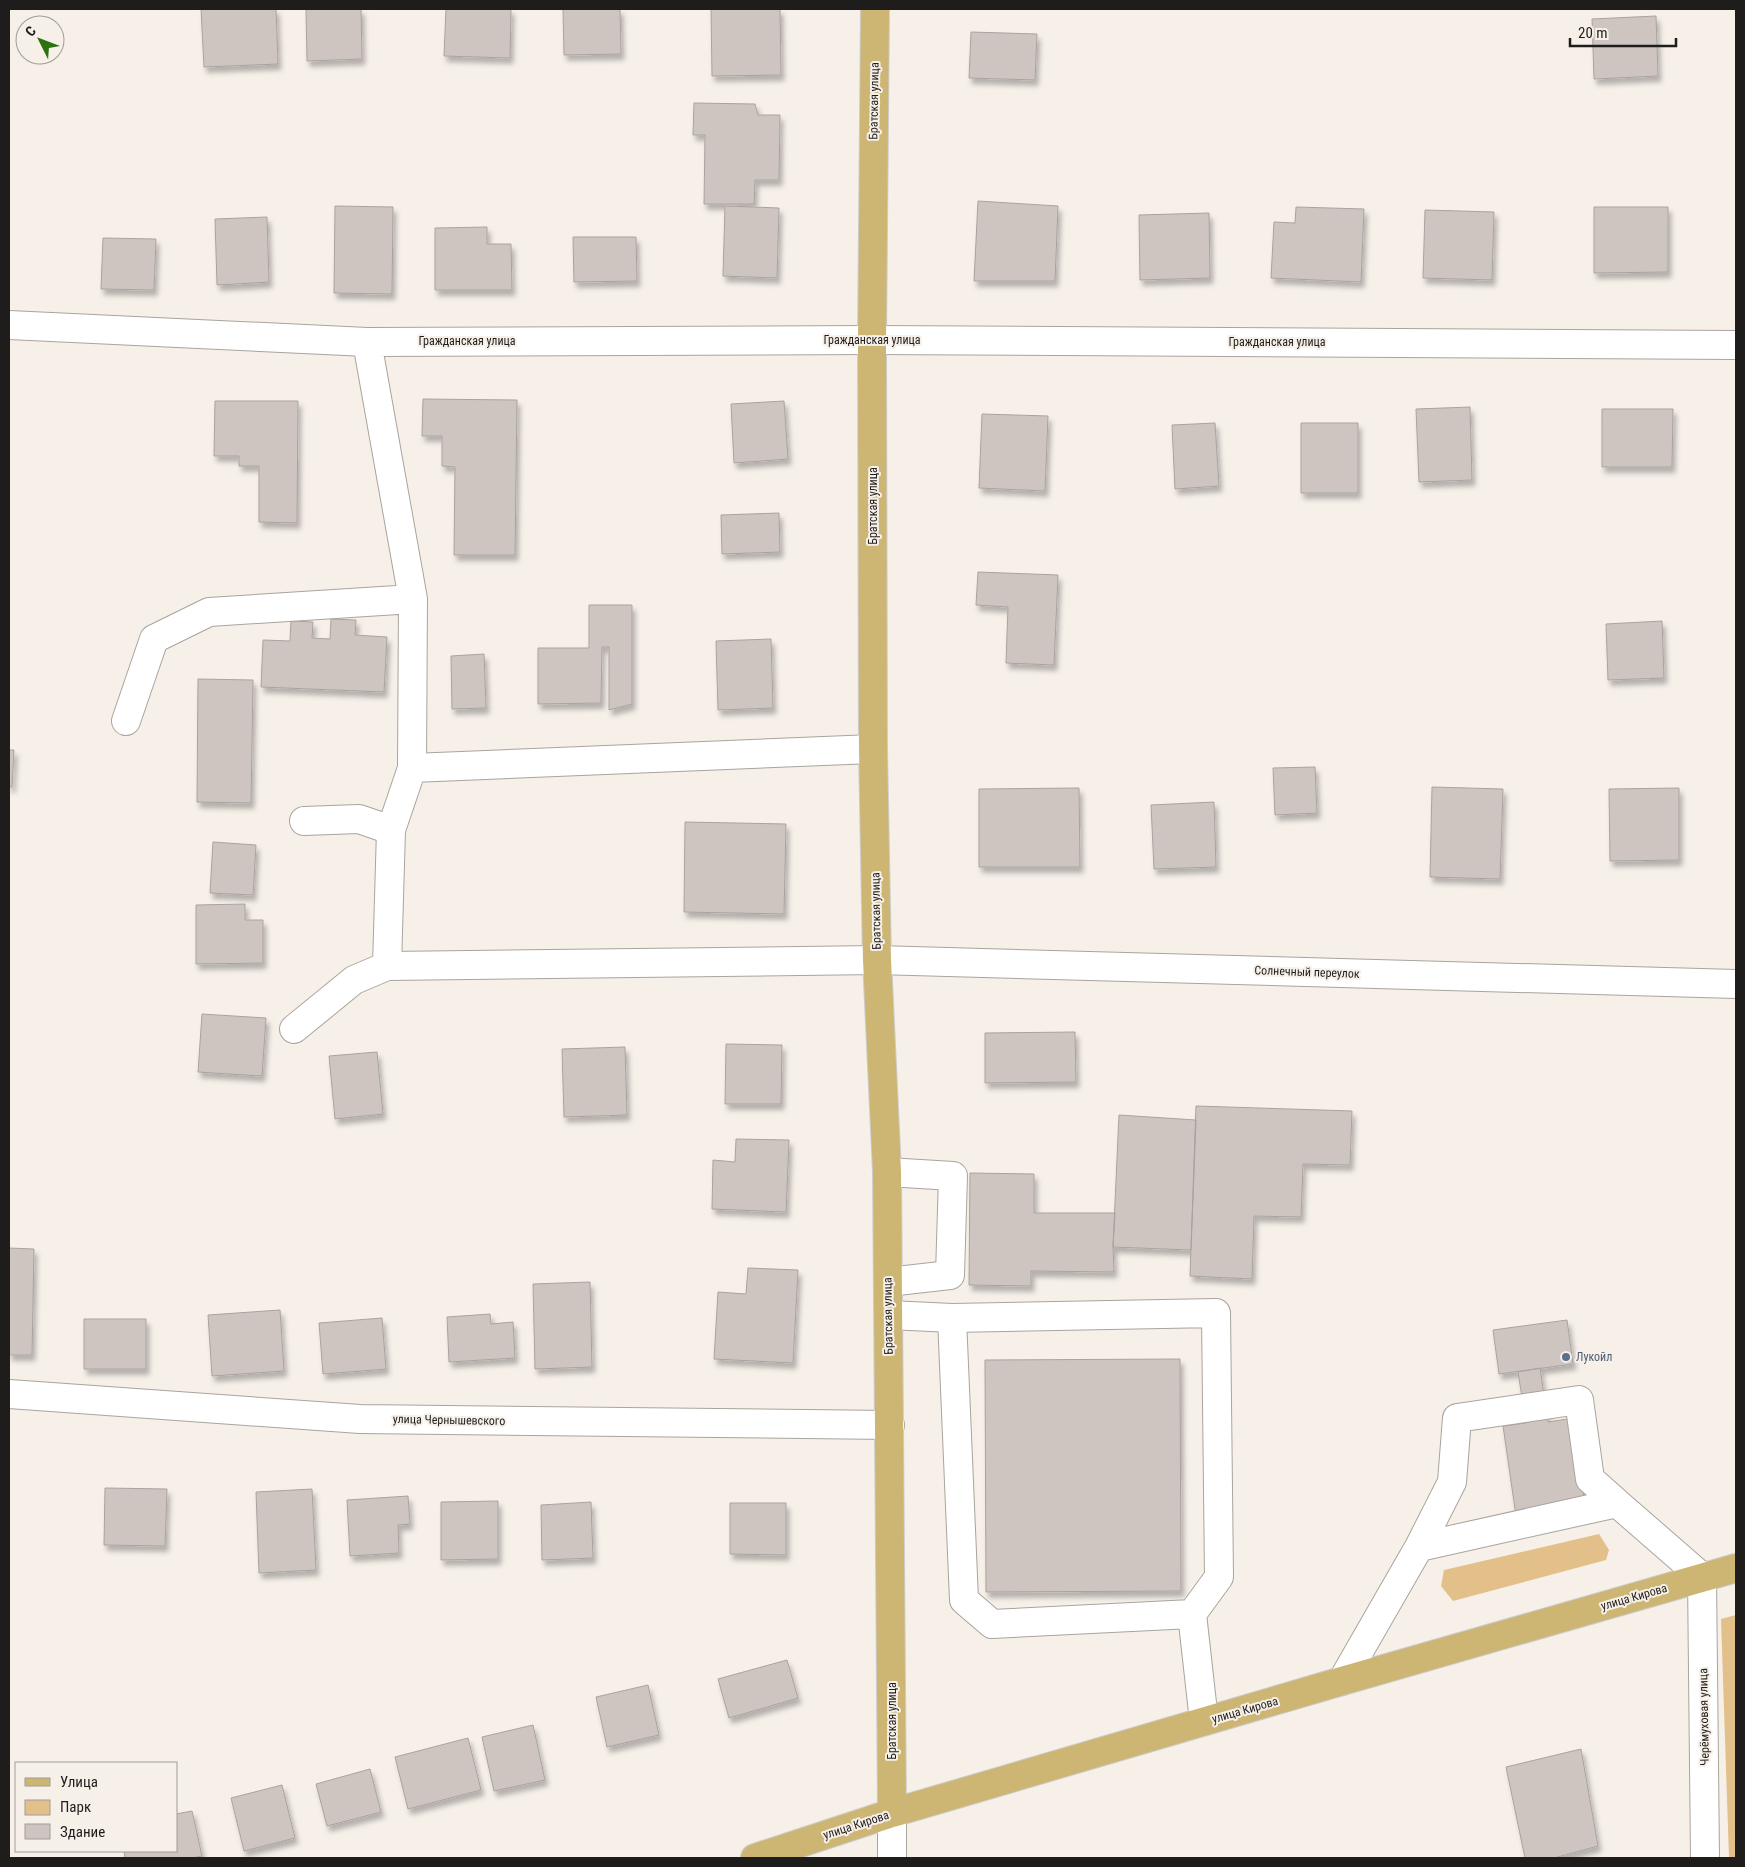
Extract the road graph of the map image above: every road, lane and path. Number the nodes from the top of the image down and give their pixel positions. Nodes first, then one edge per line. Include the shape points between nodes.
1 (875, 9) edge
2 (9, 325) edge
3 (872, 340) junction
4 (367, 342) junction
5 (1736, 345) edge
6 (413, 599) junction
7 (126, 721) dead end
8 (873, 749) junction
9 (412, 768) junction
10 (304, 821) dead end
11 (391, 830) junction
12 (877, 960) junction
13 (387, 966) junction
14 (1736, 984) edge
15 (294, 1029) dead end
16 (887, 1172) junction
17 (888, 1282) junction
18 (888, 1315) junction
19 (952, 1318) junction
20 (9, 1394) edge
21 (890, 1425) junction
22 (1617, 1502) junction
23 (1419, 1547) junction
24 (1736, 1568) edge
25 (1702, 1577) junction
26 (1192, 1614) junction
27 (1342, 1681) junction
28 (1204, 1721) junction
29 (892, 1814) junction
30 (755, 1858) edge
31 (892, 1858) edge
32 (1705, 1858) edge

1 - 3 main road, Братская улица
2 - 4 street, Гражданская улица
3 - 4 street, Гражданская улица
3 - 5 street, Гражданская улица
3 - 8 main road, Братская улица
4 - 6 street
6 - 7 street via 209,612 154,640
6 - 9 street
8 - 9 street
8 - 12 main road, Братская улица
9 - 11 street
10 - 11 street via 359,818
11 - 13 street
12 - 13 street, Солнечный переулок
12 - 14 street, Солнечный переулок
12 - 16 main road, Братская улица
13 - 15 street via 354,980
16 - 17 main road, Братская улица
16 - 17 street via 953,1176 950,1275
17 - 18 main road, Братская улица
18 - 19 street
18 - 21 main road, Братская улица
19 - 26 street via 964,1600 992,1624
19 - 26 street via 1216,1312 1219,1577
20 - 21 street, улица Чернышевского via 360,1419
21 - 29 main road, Братская улица
22 - 23 street
22 - 23 street via 1590,1479 1579,1400 1457,1418 1452,1482
22 - 25 street
23 - 27 street
24 - 25 main road, улица Кирова
25 - 27 main road, улица Кирова
25 - 32 street, Черёмуховая улица
26 - 28 street
27 - 28 main road, улица Кирова
28 - 29 main road, улица Кирова
29 - 30 main road, улица Кирова
29 - 31 street

